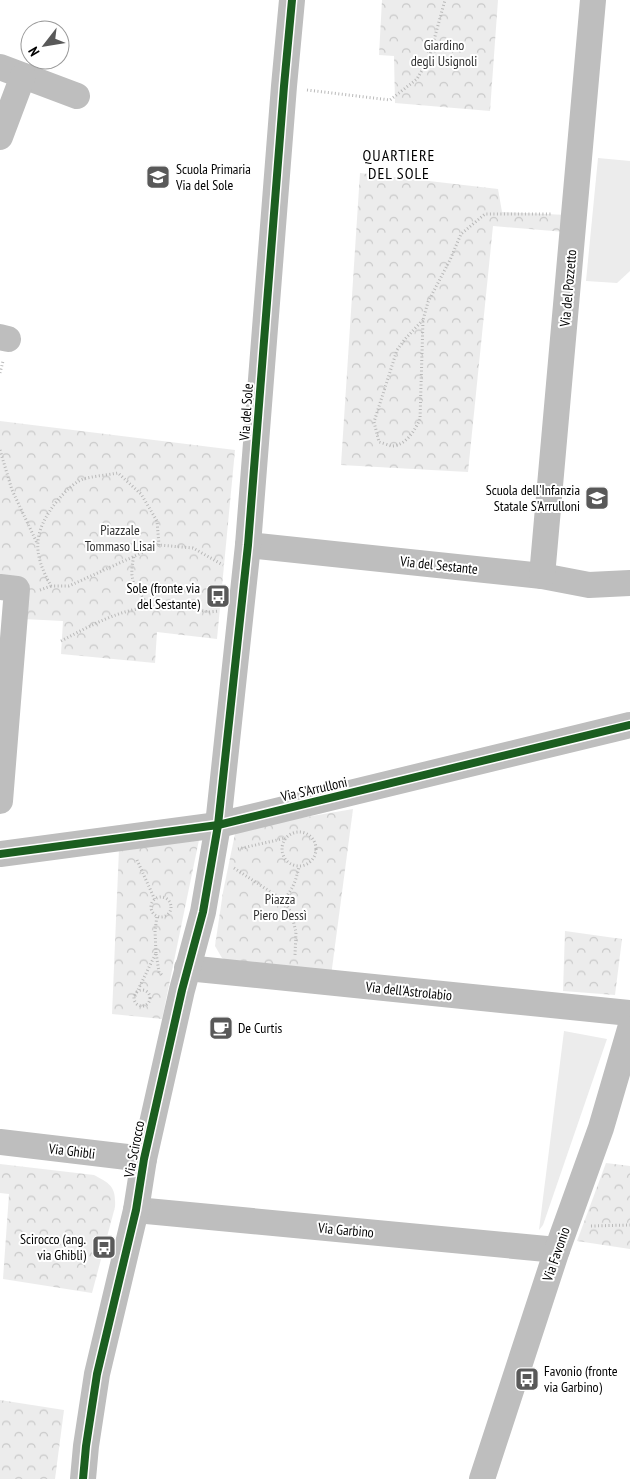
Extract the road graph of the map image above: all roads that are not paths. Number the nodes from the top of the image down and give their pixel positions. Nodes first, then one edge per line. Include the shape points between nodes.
1 (292, 0) edge
2 (594, 0) edge
3 (11, 72) edge
4 (77, 96) dead end
5 (0, 137) edge
6 (248, 545) junction
7 (542, 576) junction
8 (630, 583) edge
9 (0, 587) edge
10 (630, 724) edge
11 (0, 801) edge
12 (218, 825) junction
13 (0, 854) edge
14 (185, 979) junction
15 (630, 1013) edge
16 (630, 1028) edge
17 (0, 1142) edge
18 (144, 1159) junction
19 (136, 1210) junction
20 (557, 1250) junction
21 (83, 1479) edge
22 (482, 1479) edge

1 - 6 street, Via del Sole
2 - 7 street, Via del Pozzetto
3 - 4 street
3 - 5 street
6 - 7 street, Via del Sestante
6 - 12 street, Via del Sole
7 - 8 street, Via del Sestante via 589,585
9 - 11 street via 17,589
10 - 12 street, Via S'Arrulloni
12 - 13 street, Via S'Arrulloni
12 - 14 street, Via Scirocco via 224,856
14 - 15 street, Via dell'Astrolabio via 292,980
14 - 18 street, Via Scirocco
16 - 20 street, Via Favonio via 600,1128
17 - 18 street, Via Ghibli
18 - 19 street, Via Scirocco
19 - 20 street, Via Garbino
19 - 21 street, Via Scirocco via 97,1374
20 - 22 street, Via Favonio

